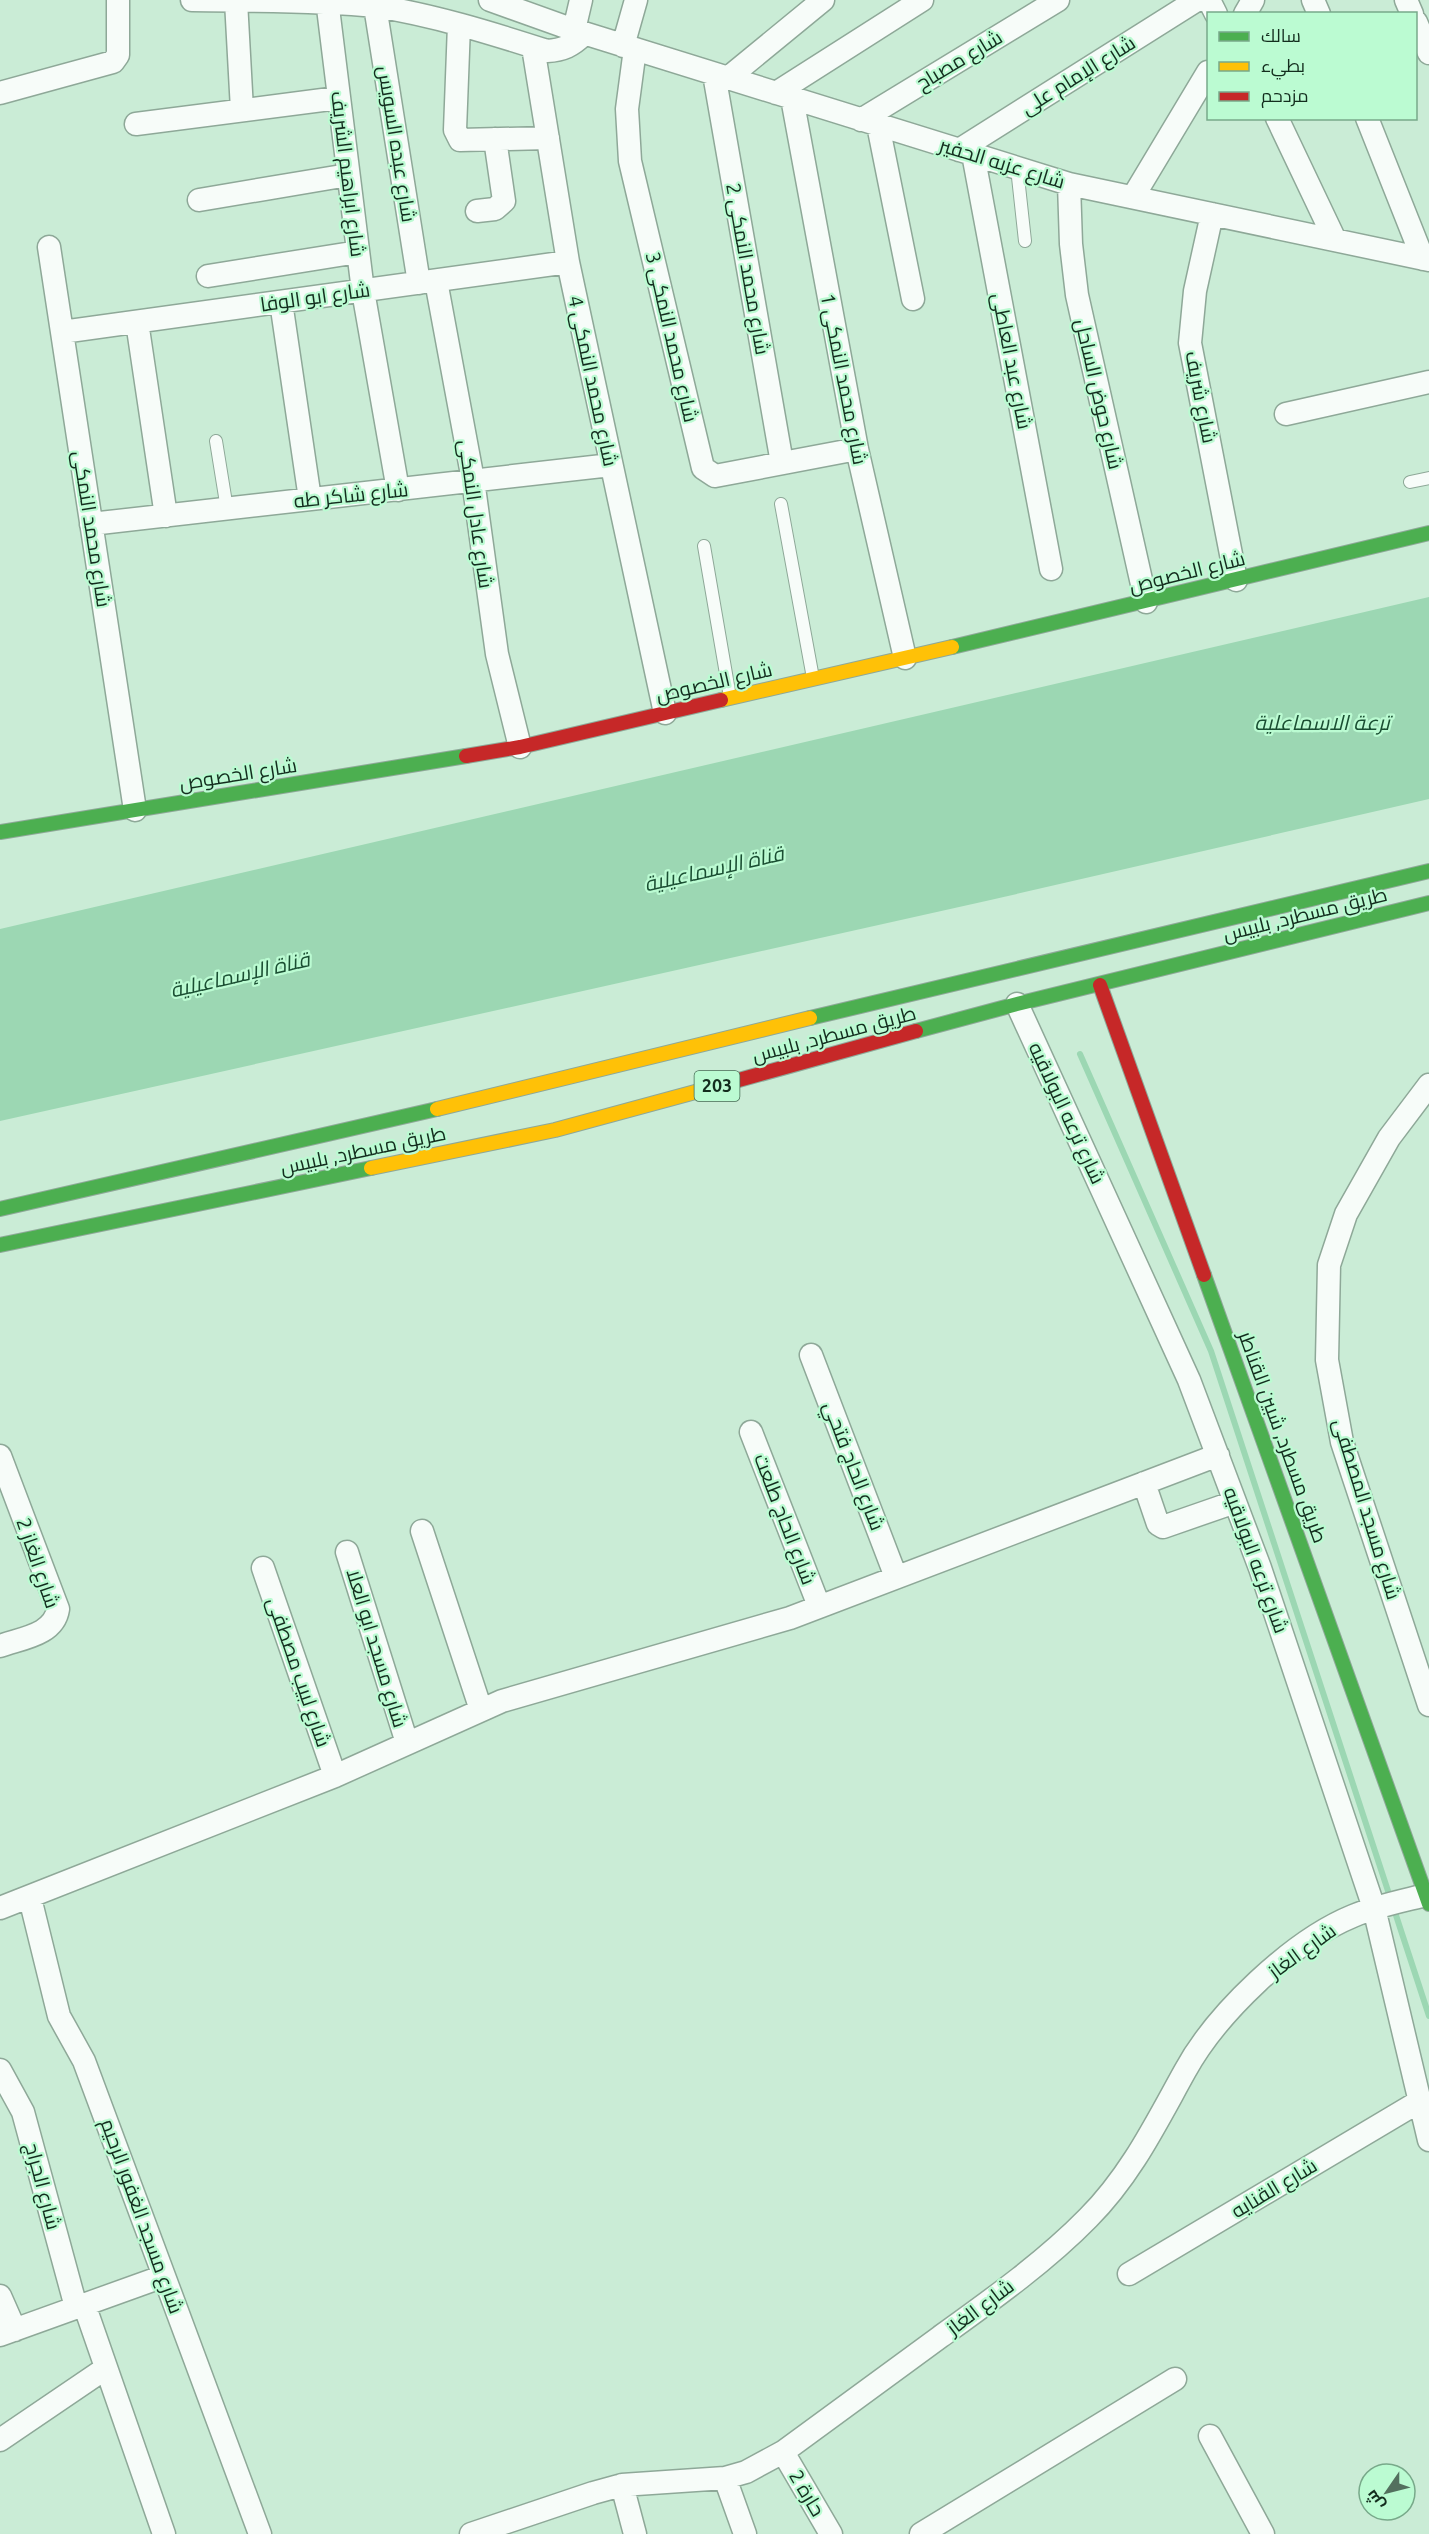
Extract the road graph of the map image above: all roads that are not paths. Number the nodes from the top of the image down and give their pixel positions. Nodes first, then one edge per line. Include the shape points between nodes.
1 (118, 0) edge
2 (192, 0) edge
3 (490, 0) edge
4 (581, 0) edge
5 (823, 0) edge
6 (922, 0) edge
7 (1058, 0) edge
8 (1197, 0) edge
9 (236, 1) edge
10 (327, 1) edge
11 (637, 1) edge
12 (514, 4) edge
13 (375, 6) junction
14 (802, 8) edge
15 (1417, 24) edge
16 (459, 25) junction
17 (579, 32) junction
18 (533, 47) junction
19 (629, 48) junction
20 (1429, 52) edge
21 (1207, 75) edge
22 (721, 76) junction
23 (0, 93) edge
24 (784, 96) junction
25 (338, 98) junction
26 (242, 110) junction
27 (1279, 120) edge
28 (1368, 120) edge
29 (870, 122) junction
30 (136, 123) dead end
31 (548, 138) junction
32 (495, 139) junction
33 (966, 152) junction
34 (1017, 168) junction
35 (348, 175) junction
36 (1069, 184) junction
37 (1133, 197) junction
38 (199, 200) dead end
39 (477, 211) dead end
40 (1212, 214) junction
41 (1335, 240) junction
42 (1025, 241) dead end
43 (49, 247) dead end
44 (358, 252) junction
45 (1426, 260) edge
46 (568, 262) junction
47 (208, 276) dead end
48 (427, 282) junction
49 (363, 291) junction
50 (913, 299) dead end
51 (281, 302) junction
52 (136, 322) junction
53 (62, 332) junction
54 (1429, 382) edge
55 (1286, 414) dead end
56 (216, 441) dead end
57 (857, 449) junction
58 (782, 463) junction
59 (611, 465) junction
60 (1429, 478) edge
61 (472, 480) junction
62 (1410, 482) dead end
63 (398, 490) junction
64 (310, 499) junction
65 (781, 504) dead end
66 (227, 508) junction
67 (166, 516) junction
68 (91, 524) junction
69 (1429, 533) edge
70 (704, 546) dead end
71 (1051, 569) dead end
72 (1236, 580) junction
73 (1146, 602) junction
74 (905, 658) junction
75 (813, 679) junction
76 (730, 698) junction
77 (665, 713) junction
78 (520, 747) junction
79 (135, 810) junction
80 (0, 832) edge
81 (1429, 871) edge
82 (1429, 903) edge
83 (1100, 985) junction
84 (1017, 1004) junction
85 (1429, 1085) edge
86 (0, 1209) edge
87 (0, 1245) edge
88 (811, 1355) dead end
89 (752, 1432) dead end
90 (1218, 1455) junction
91 (0, 1456) edge
92 (1144, 1483) junction
93 (1235, 1502) junction
94 (422, 1531) dead end
95 (347, 1552) dead end
96 (262, 1568) dead end
97 (896, 1577) junction
98 (819, 1606) junction
99 (0, 1646) edge
100 (1423, 1667) edge
101 (1429, 1705) edge
102 (481, 1710) junction
103 (407, 1743) junction
104 (335, 1776) junction
105 (30, 1898) junction
106 (1428, 1899) edge
107 (0, 1908) edge
108 (1374, 1908) junction
109 (0, 2070) edge
110 (1420, 2101) junction
111 (1429, 2140) edge
112 (1129, 2274) dead end
113 (164, 2276) junction
114 (0, 2296) edge
115 (80, 2306) junction
116 (7, 2333) edge
117 (106, 2368) junction
118 (1175, 2379) dead end
119 (1209, 2436) dead end
120 (0, 2440) edge
121 (783, 2452) junction
122 (724, 2478) junction
123 (622, 2485) junction
124 (164, 2534) edge
125 (260, 2534) edge
126 (471, 2534) edge
127 (635, 2534) edge
128 (745, 2534) edge
129 (831, 2534) edge
130 (921, 2534) edge
131 (1263, 2534) edge

1 - 23 street via 118,55 113,62
2 - 9 street
3 - 12 street, شارع عزبه الحفير
4 - 17 street
5 - 14 street
6 - 24 street
7 - 29 street, شارع مصباح
8 - 33 street, شارع الإمام على
9 - 10 street
9 - 26 street
10 - 13 street
10 - 25 street, شارع ابراهيم الشريف
11 - 19 street
12 - 17 street, شارع عزبه الحفير
13 - 16 street
13 - 48 street, شارع عبده السويس
14 - 22 street
15 - 20 street
16 - 18 street
16 - 32 street via 454,130 460,140
17 - 18 street via 574,44 561,50
17 - 19 street, شارع عزبه الحفير
18 - 31 street, شارع محمد النمكى 4
19 - 22 street, شارع عزبه الحفير
19 - 58 street, شارع محمد النمكى 3 via 630,161 701,464 715,476
21 - 37 street
22 - 24 street, شارع عزبه الحفير
22 - 58 street, شارع محمد النمكى 2
24 - 29 street, شارع عزبه الحفير
24 - 57 street, شارع محمد النمكى 1
25 - 26 street
25 - 35 street, شارع ابراهيم الشريف
26 - 30 street
27 - 41 street
28 - 45 street
29 - 33 street, شارع عزبه الحفير
29 - 50 street
31 - 32 street
31 - 46 street, شارع محمد النمكى 4
32 - 39 street via 504,201 495,209
33 - 34 street, شارع عزبه الحفير
33 - 71 street, شارع عبد العاطى
34 - 36 street, شارع عزبه الحفير
34 - 42 lane
35 - 38 street
35 - 44 street, شارع ابراهيم الشريف
36 - 37 street, شارع عزبه الحفير
36 - 73 street, شارع حوض الساحل via 1077,295
37 - 40 street, شارع عزبه الحفير
40 - 41 street, شارع عزبه الحفير
40 - 72 street, شارع شريف via 1195,291 1190,343
41 - 45 street, شارع عزبه الحفير
43 - 53 street, شارع محمد النمكى
44 - 47 street
44 - 49 street, شارع ابراهيم الشريف
46 - 48 street, شارع ابو الوفا
46 - 59 street, شارع محمد النمكى 4
48 - 49 street, شارع ابو الوفا
48 - 61 street, شارع عادل النمكى
49 - 51 street, شارع ابو الوفا
49 - 63 street, شارع ابراهيم الشريف
51 - 52 street, شارع ابو الوفا
51 - 64 street
52 - 53 street, شارع ابو الوفا
52 - 67 street
53 - 68 street, شارع محمد النمكى
54 - 55 street
56 - 66 lane
57 - 58 street, شارع محمد النمكى 3
57 - 74 street, شارع محمد النمكى 1
59 - 61 street, شارع شاكر طه
59 - 77 street, شارع محمد النمكى 4
60 - 62 lane
61 - 63 street, شارع شاكر طه
61 - 78 street, شارع عادل النمكى via 497,654
63 - 64 street, شارع شاكر طه
64 - 66 street, شارع شاكر طه
65 - 75 lane
66 - 67 street, شارع شاكر طه
67 - 68 street, شارع شاكر طه
68 - 79 street, شارع محمد النمكى
69 - 72 main road, شارع الخصوص
70 - 76 lane
72 - 73 main road, شارع الخصوص
73 - 74 main road, شارع الخصوص
74 - 75 main road, شارع الخصوص
75 - 76 main road, شارع الخصوص
76 - 77 main road, شارع الخصوص
77 - 78 main road, شارع الخصوص
78 - 79 main road, شارع الخصوص
79 - 80 main road, شارع الخصوص
81 - 86 main road, طريق مسطرد, بلبيس / 203 via 381,1123
82 - 83 main road, طريق مسطرد, بلبيس / 203
83 - 84 main road, طريق مسطرد, بلبيس / 203
83 - 106 main road, طريق مسطرد, شبين القناطر
84 - 87 main road, طريق مسطرد, بلبيس / 203 via 555,1130
84 - 90 street, شارع ترعه البولاقيه via 1189,1380
85 - 100 street, شارع مسجد المصطفى via 1389,1138 1346,1214 1329,1265 1327,1360 1342,1442
88 - 97 street, شارع الحاج فتحي
89 - 98 street, شارع الحاج طلعت
90 - 92 street
90 - 93 street, شارع ترعه البولاقيه
91 - 99 street, شارع الغاز 2 via 58,1609 51,1627
92 - 93 street via 1158,1524 1163,1527
92 - 97 street
93 - 108 street, شارع ترعه البولاقيه
94 - 102 street
95 - 103 street, شارع مسجد ابو العلا
96 - 104 street, شارع لبيب مصطفى
97 - 98 street
98 - 102 street via 753,1630 539,1689
100 - 101 street, شارع مسجد المصطفى
102 - 103 street
103 - 104 street
104 - 105 street
105 - 107 street
105 - 113 street, شارع مسجد الغفور الرحيم via 59,2016 84,2061
106 - 108 street, شارع الغاز
108 - 110 street, شارع ترعه البولاقيه
108 - 121 street, شارع الغاز via 1308,1940 1243,1997 1186,2069 1134,2163 1087,2219 1009,2286
109 - 115 street, شارع الجراج via 23,2112
110 - 111 street, شارع ترعه البولاقيه
110 - 112 street, شارع القنايه
113 - 115 street
113 - 125 street, شارع مسجد الغفور الرحيم
114 - 116 street
115 - 116 street
115 - 117 street, شارع الجراج
117 - 120 street
117 - 124 street, شارع الجراج
118 - 130 street
119 - 131 street
121 - 122 street, شارع الغاز via 746,2472
121 - 129 street, حارة 2
122 - 123 street, شارع الغاز
122 - 128 street
123 - 126 street, شارع الغاز
123 - 127 street

